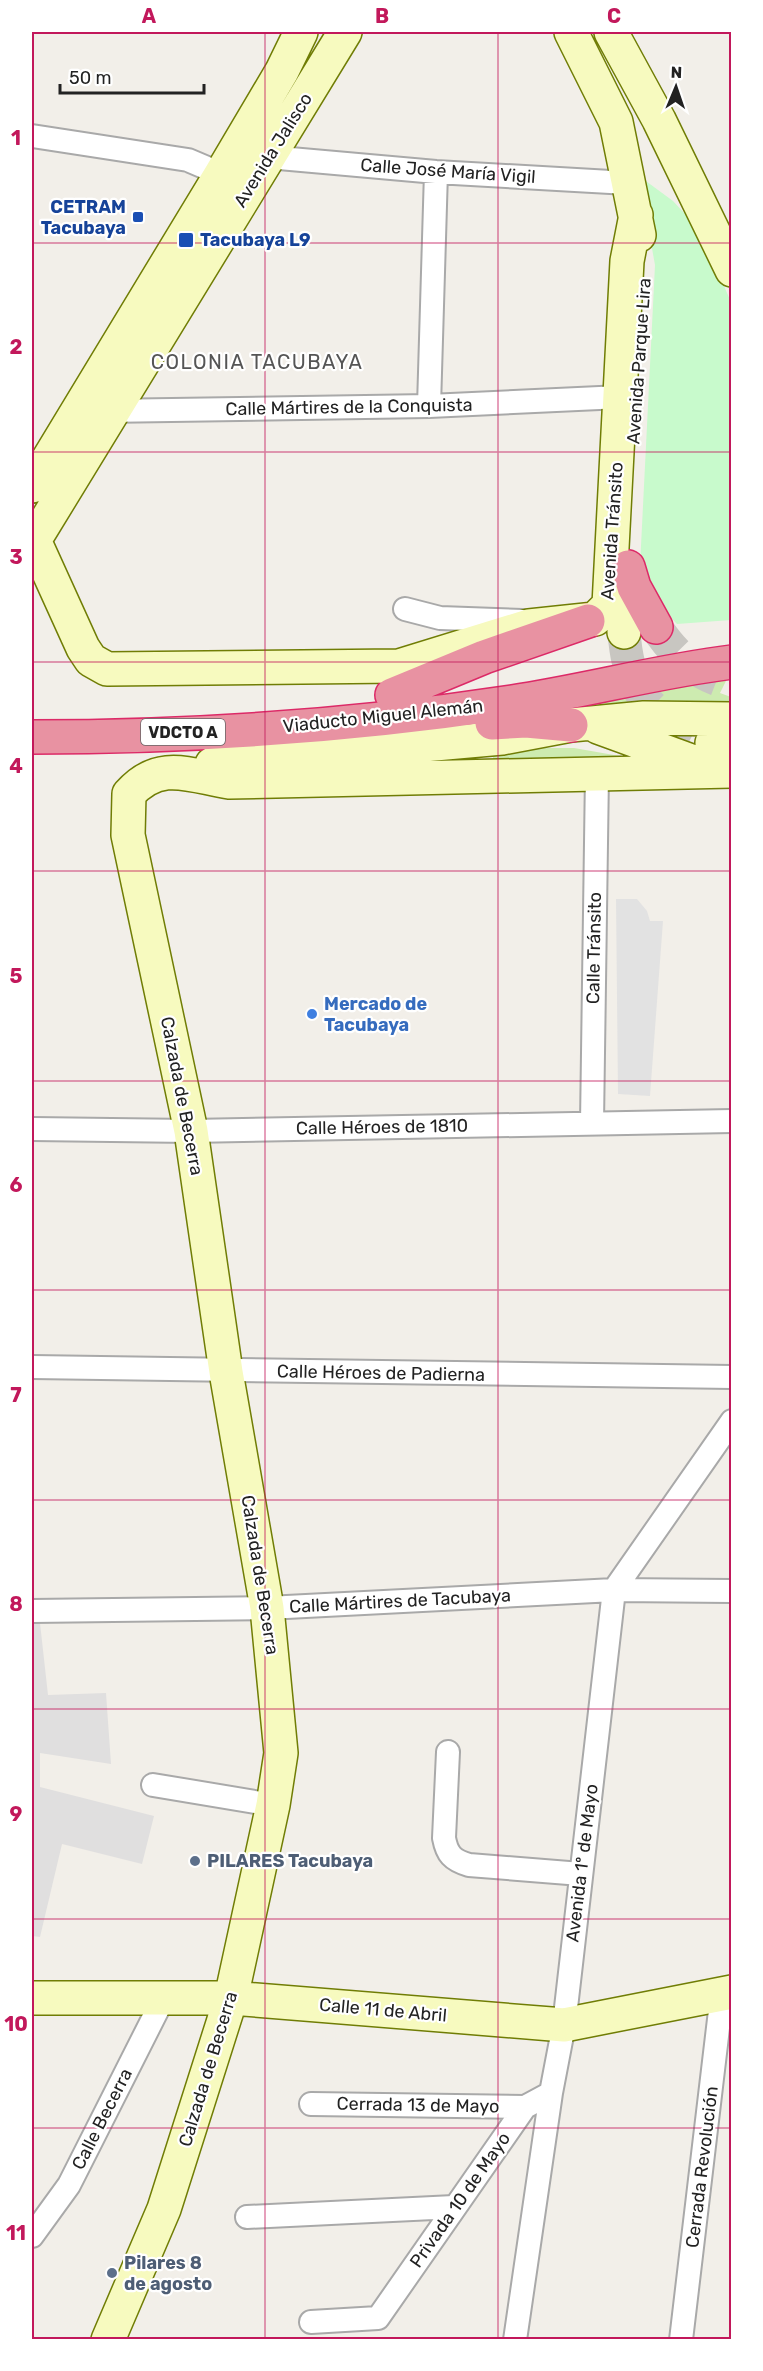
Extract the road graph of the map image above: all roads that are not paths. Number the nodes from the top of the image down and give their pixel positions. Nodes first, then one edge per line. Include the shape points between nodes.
1 (301, 32) edge
2 (345, 32) edge
3 (571, 32) edge
4 (620, 37) edge
5 (32, 136) edge
6 (268, 157) junction
7 (436, 172) junction
8 (221, 174) junction
9 (628, 183) junction
10 (636, 215) junction
11 (732, 270) edge
12 (621, 398) junction
13 (429, 406) junction
14 (76, 411) junction
15 (113, 411) junction
16 (32, 482) edge
17 (33, 542) edge
18 (628, 567) joint
19 (405, 609) dead end
20 (574, 622) junction
21 (640, 629) tunnel mouth
22 (732, 642) edge
23 (730, 676) edge
24 (392, 695) junction
25 (344, 715) junction
26 (32, 718) edge
27 (579, 724) junction
28 (32, 737) edge
29 (726, 750) edge
30 (188, 772) junction
31 (597, 773) junction
32 (129, 794) joint
33 (732, 1121) edge
34 (592, 1123) junction
35 (32, 1129) edge
36 (191, 1131) junction
37 (32, 1367) edge
38 (226, 1372) junction
39 (732, 1377) edge
40 (732, 1421) edge
41 (614, 1590) junction
42 (732, 1592) edge
43 (267, 1608) junction
44 (32, 1611) edge
45 (448, 1752) dead end
46 (153, 1785) dead end
47 (273, 1805) junction
48 (581, 1874) junction
49 (727, 1993) edge
50 (164, 1997) junction
51 (32, 1998) edge
52 (231, 1998) junction
53 (564, 2025) junction
54 (551, 2093) junction
55 (311, 2104) dead end
56 (525, 2107) junction
57 (454, 2207) junction
58 (247, 2217) dead end
59 (32, 2236) edge
60 (311, 2322) dead end
61 (108, 2340) edge
62 (515, 2340) edge
63 (681, 2340) edge

1 - 8 street, Avenida Jalisco
2 - 6 street, Avenida Jalisco
3 - 9 street, Avenida Parque Lira via 615,122
4 - 11 street via 656,88 659,120
5 - 8 street via 188,160
6 - 7 street, Calle José María Vigil
6 - 15 street, Avenida Jalisco
7 - 9 street, Calle José María Vigil
7 - 13 street
8 - 14 street, Avenida Jalisco
9 - 10 street, Avenida Parque Lira
10 - 12 street, Avenida Tránsito via 627,261
10 - 18 street, Avenida Parque Lira via 646,274
12 - 13 street, Calle Mártires de la Conquista
12 - 20 street, Avenida Tránsito via 609,605 600,616
13 - 15 street, Calle Mártires de la Conquista
14 - 15 street, Calle Mártires de la Conquista
14 - 16 street, Avenida Jalisco
15 - 17 street, Avenida Jalisco
17 - 20 street via 82,648 91,660 107,669 399,666 529,626
18 - 21 highway
19 - 20 street via 440,618
20 - 24 highway
22 - 24 highway, Viaducto Miguel Alemán / VDCTO A via 521,680
23 - 25 highway, Viaducto Miguel Alemán / VDCTO A via 515,702
24 - 25 highway, Viaducto Miguel Alemán / VDCTO A
25 - 26 highway, Viaducto Miguel Alemán / VDCTO A
25 - 27 highway via 453,725 526,721
25 - 28 highway, Viaducto Miguel Alemán / VDCTO A via 238,729
27 - 29 street
27 - 29 street, Viaducto Miguel Alemán via 644,718
27 - 30 street, Viaducto Miguel Alemán via 502,738 227,761
29 - 31 street, Viaducto Miguel Alemán
30 - 31 street, Viaducto Miguel Alemán via 230,782
30 - 32 street, Viaducto Miguel Alemán via 162,773 143,781
31 - 34 street, Calle Tránsito
32 - 36 street, Calzada de Becerra via 128,835
33 - 34 street, Calle Héroes de 1810
34 - 36 street, Calle Héroes de 1810
35 - 36 street, Calle Héroes de 1810
36 - 38 street, Calzada de Becerra
37 - 38 street, Calle Héroes de Padierna
38 - 39 street, Calle Héroes de Padierna
38 - 43 street, Calzada de Becerra
40 - 41 street, Avenida 1º de Mayo
41 - 42 street, Calle Mártires de Tacubaya
41 - 43 street, Calle Mártires de Tacubaya
41 - 48 street, Avenida 1º de Mayo
43 - 44 street, Calle Mártires de Tacubaya
43 - 47 street, Calzada de Becerra via 281,1730
45 - 48 street via 444,1838 446,1851 455,1861
46 - 47 street
47 - 52 street, Calzada de Becerra
48 - 53 street, Avenida 1º de Mayo
49 - 53 street, Calle 11 de Abril
49 - 63 street, Cerrada Revolución
50 - 51 street, Calle 11 de Abril
50 - 52 street, Calle 11 de Abril
50 - 59 street, Calle Becerra via 69,2185
52 - 53 street, Calle 11 de Abril
52 - 61 street, Calzada de Becerra via 164,2209
53 - 54 street, Avenida 1º de Mayo
54 - 56 street, Privada 10 de Mayo
54 - 62 street, Avenida 1º de Mayo
55 - 56 street, Cerrada 13 de Mayo
56 - 57 street, Privada 10 de Mayo
57 - 58 street
57 - 60 street, Privada 10 de Mayo via 378,2318

